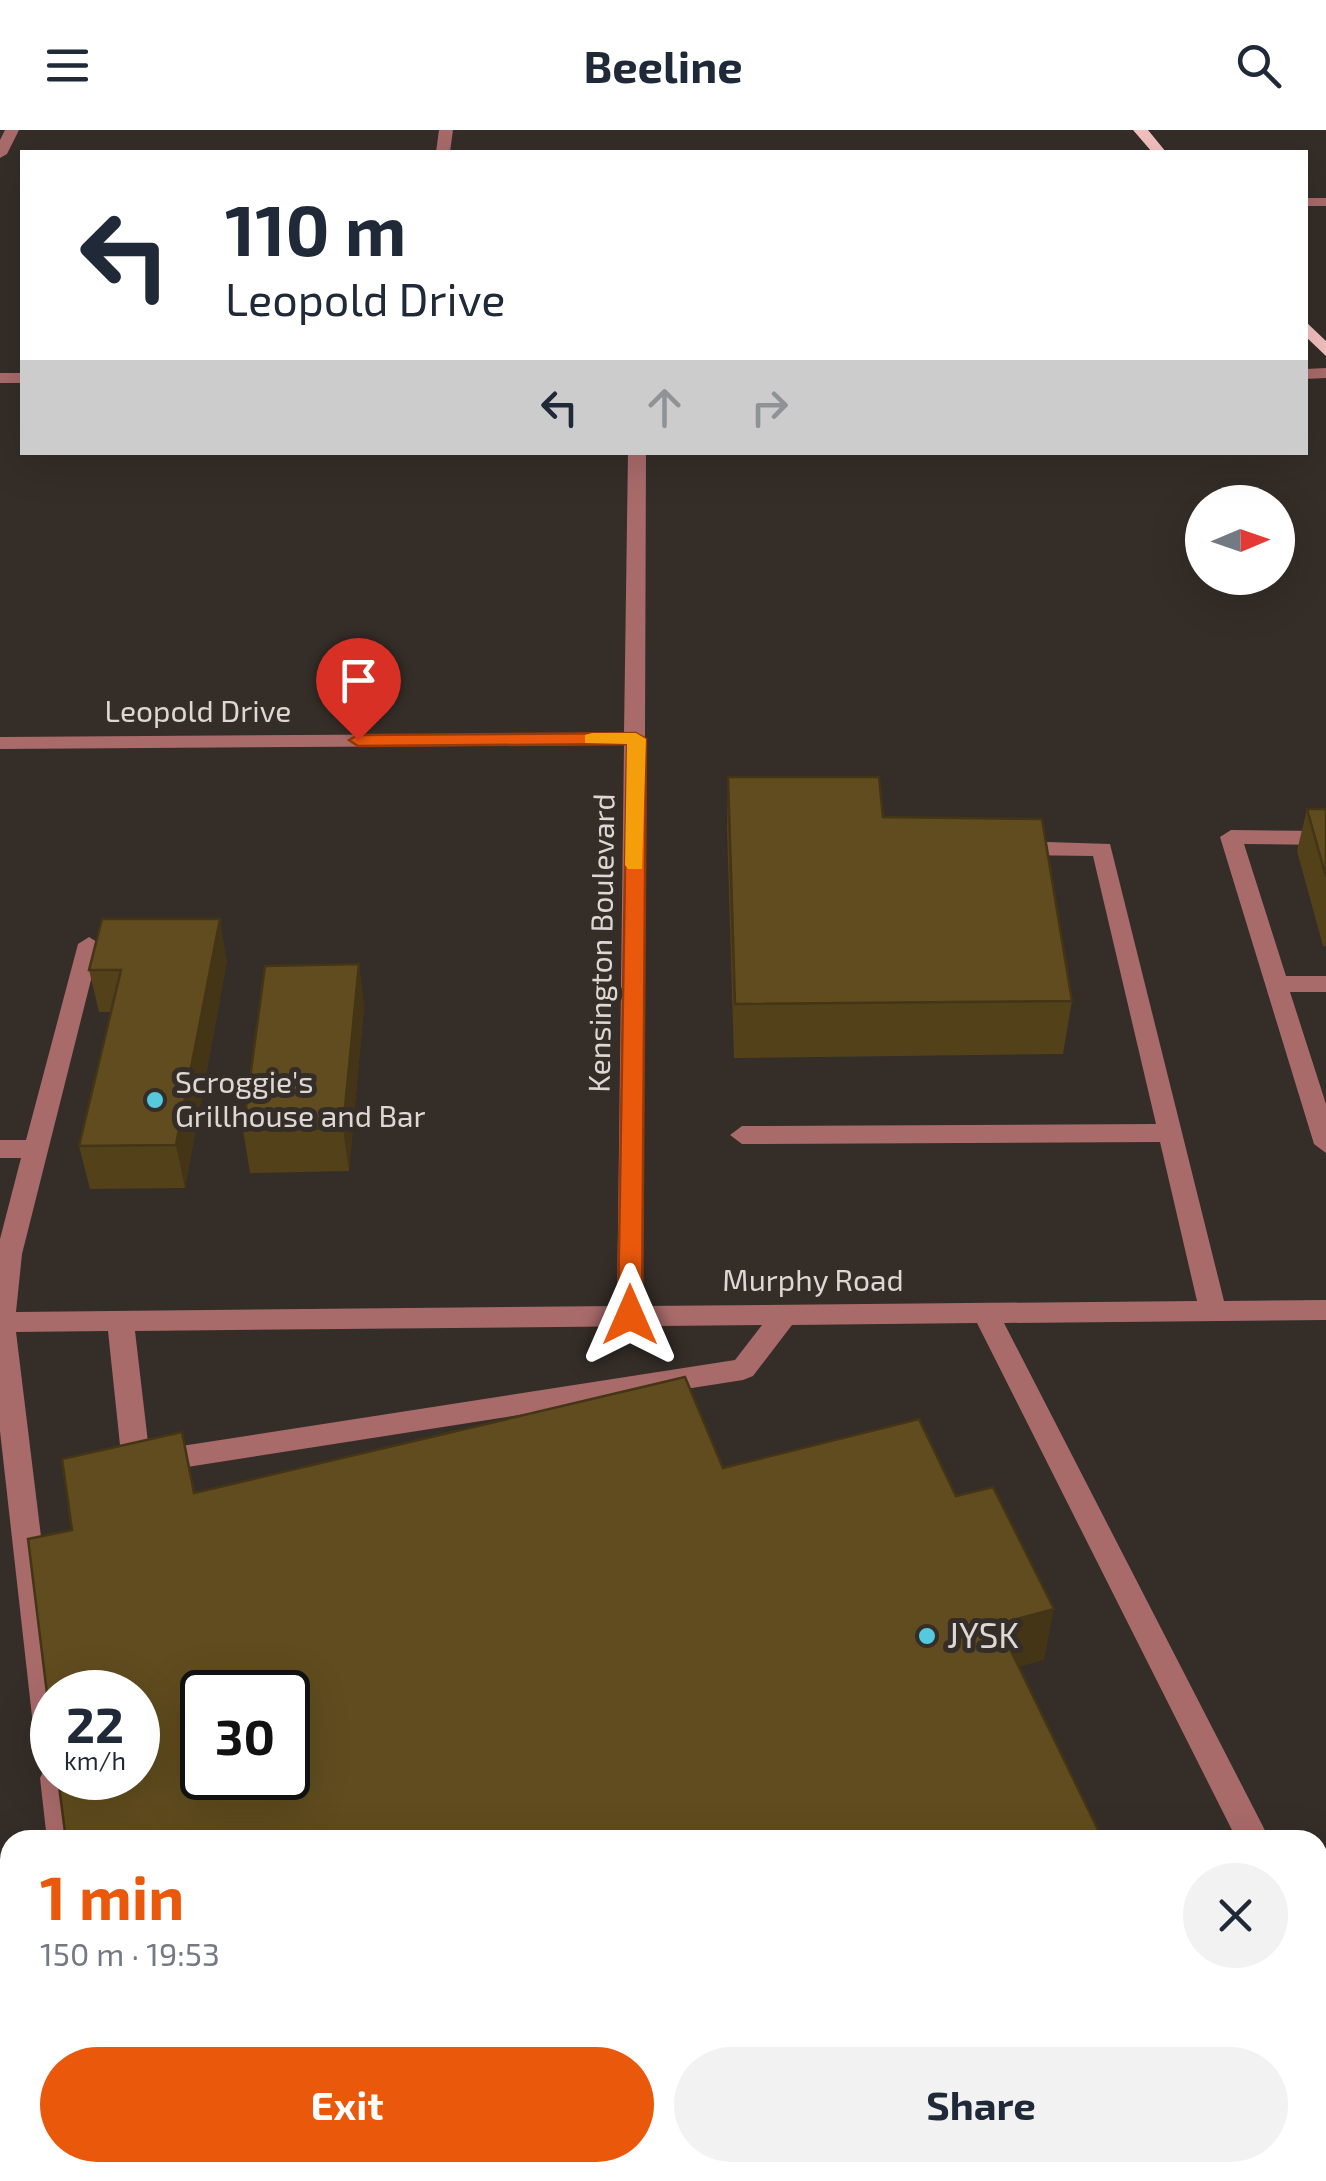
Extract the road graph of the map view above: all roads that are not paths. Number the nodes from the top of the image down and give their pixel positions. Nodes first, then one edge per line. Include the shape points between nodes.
1 (12, 130) edge
2 (1140, 130) edge
3 (1157, 150) edge
4 (0, 154) edge
5 (1308, 330) edge
6 (1326, 351) edge
7 (637, 455) edge
8 (636, 739) junction
9 (0, 743) edge
10 (1326, 838) edge
11 (992, 848) edge
12 (89, 944) dead end
13 (1276, 984) junction
14 (1326, 984) edge
15 (1317, 1084) edge
16 (1172, 1133) junction
17 (742, 1134) dead end
18 (1326, 1144) edge
19 (36, 1148) junction
20 (0, 1149) edge
21 (1326, 1310) edge
22 (1213, 1311) junction
23 (786, 1313) junction
24 (985, 1314) junction
25 (630, 1315) junction
26 (120, 1320) junction
27 (0, 1322) edge
28 (42, 1670) edge
29 (58, 1800) edge
30 (62, 1830) edge
31 (1249, 1830) edge

1 - 4 street
2 - 3 main road
5 - 6 main road
7 - 8 street, Kensington Boulevard
8 - 9 street, Leopold Drive
8 - 25 street, Kensington Boulevard
10 - 13 street via 1231,838
11 - 16 street via 1102,849
12 - 19 street
13 - 14 street
13 - 15 street
15 - 18 street
16 - 17 street
16 - 22 street
19 - 20 street
19 - 27 street
21 - 22 street, Murphy Road
22 - 24 street, Murphy Road
23 - 24 street, Murphy Road
23 - 25 street, Murphy Road
23 - 26 street via 744,1369 136,1464
24 - 31 street
25 - 26 street, Murphy Road
26 - 27 street, Murphy Road
27 - 28 street
29 - 30 street

